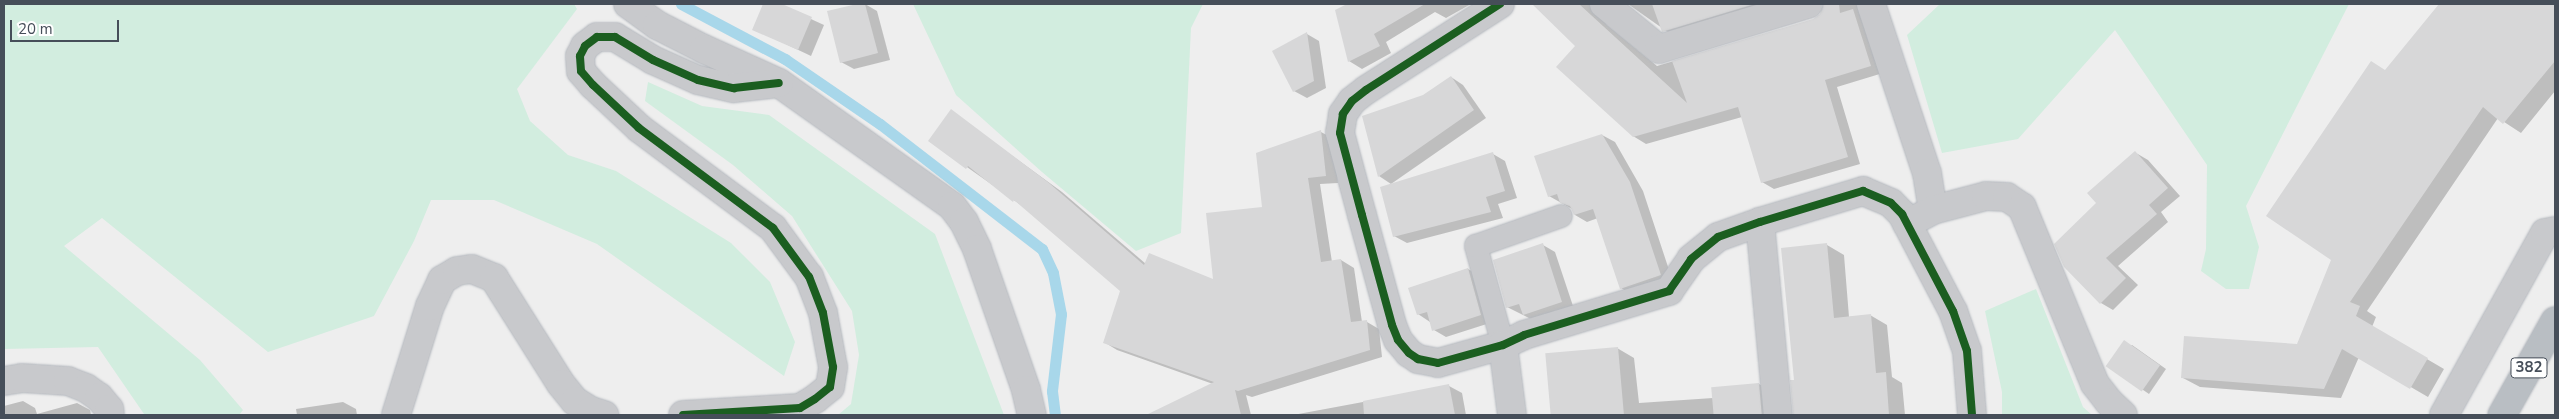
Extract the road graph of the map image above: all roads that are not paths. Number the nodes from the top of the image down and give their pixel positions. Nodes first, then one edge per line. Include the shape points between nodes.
1 (628, 4) edge
2 (1500, 4) edge
3 (1604, 4) edge
4 (1808, 4) edge
5 (1871, 4) edge
6 (779, 83) junction
7 (1933, 210) junction
8 (1561, 216) dead end
9 (1760, 222) junction
10 (1908, 224) junction
11 (2555, 231) edge
12 (2555, 321) edge
13 (1503, 345) junction
14 (4, 381) edge
15 (110, 415) edge
16 (396, 415) edge
17 (604, 415) edge
18 (682, 415) edge
19 (1032, 415) edge
20 (1512, 415) edge
21 (1778, 415) edge
22 (1972, 415) edge
23 (2123, 415) edge
24 (2444, 415) edge
25 (2502, 415) edge

1 - 6 street via 665,29
2 - 13 street via 1352,101 1343,114 1340,133 1398,340 1418,359 1438,363
3 - 4 street via 1658,49
5 - 7 street via 1927,173
6 - 18 street via 734,88 698,80 653,60 615,37 596,37 585,46 580,56 581,71 592,85 639,128 773,228 809,277 824,313 833,367 830,387 815,400 800,408
6 - 19 street via 952,206 977,249
7 - 10 street
7 - 23 street via 1986,196 2007,197 2022,207 2095,384
8 - 13 lane via 1476,246
9 - 10 street via 1863,191 1891,203
9 - 13 street via 1718,238 1691,259 1669,291 1524,335
9 - 21 street
10 - 22 street via 1953,311 1967,351
11 - 24 street via 2545,234
12 - 25 highway, 382
13 - 20 street
14 - 15 street via 22,378 68,381 99,397
16 - 17 street via 430,306 442,280 457,271 472,269 494,278 575,401

